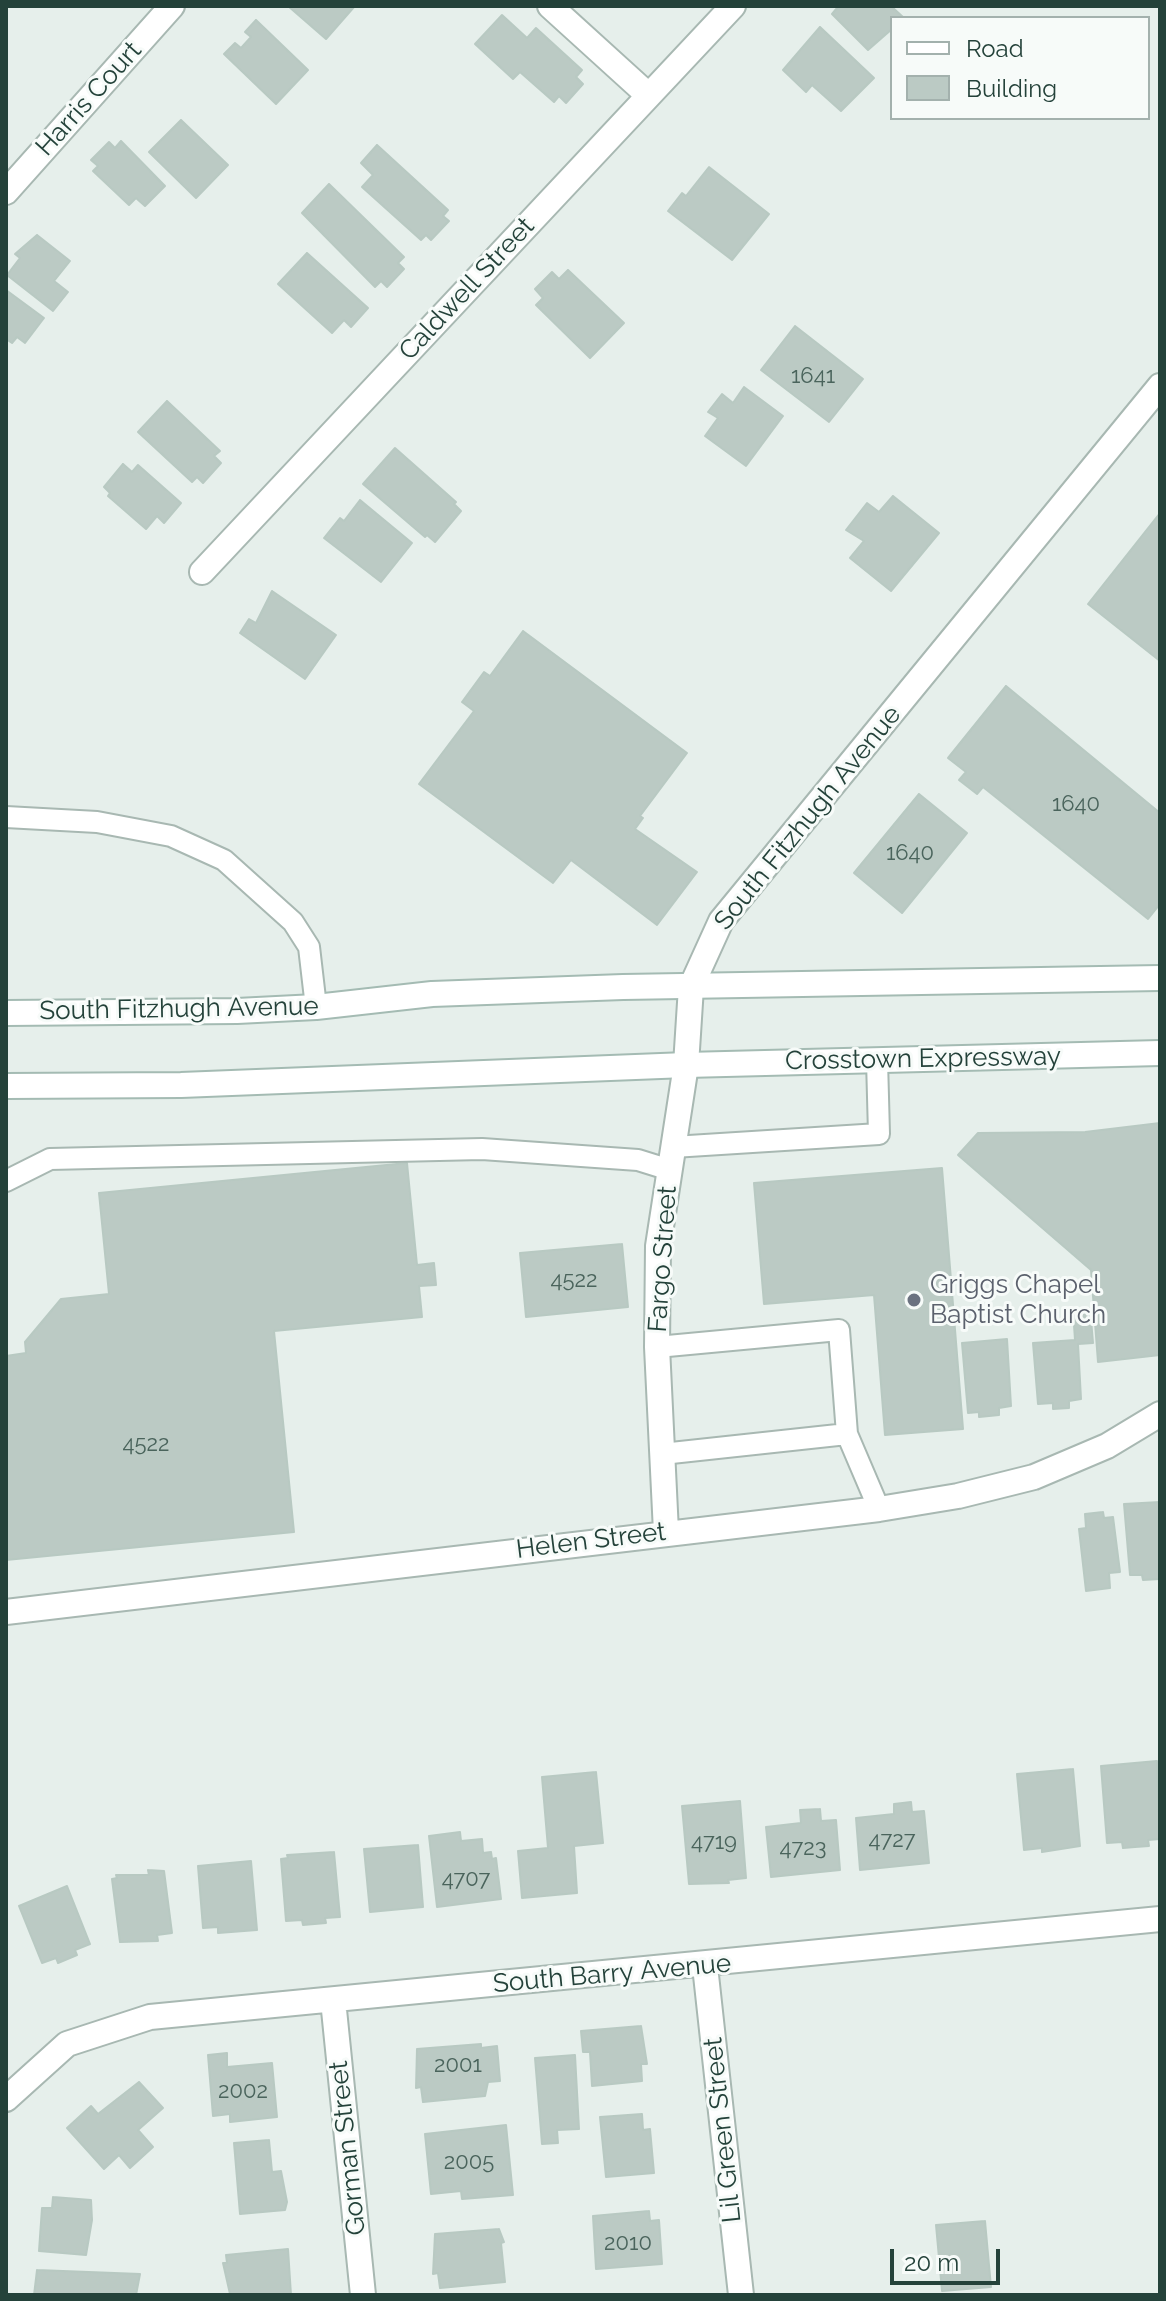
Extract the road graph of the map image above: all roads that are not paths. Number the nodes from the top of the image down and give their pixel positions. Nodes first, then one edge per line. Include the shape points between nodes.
1 (172, 6) edge
2 (550, 6) edge
3 (733, 6) edge
4 (648, 95) junction
5 (6, 192) edge
6 (1160, 386) edge
7 (202, 572) dead end
8 (6, 817) edge
9 (1160, 978) edge
10 (691, 987) junction
11 (316, 1007) junction
12 (6, 1013) edge
13 (1160, 1053) edge
14 (877, 1060) junction
15 (686, 1065) junction
16 (6, 1086) edge
17 (672, 1158) junction
18 (6, 1181) edge
19 (657, 1347) junction
20 (1160, 1414) edge
21 (847, 1434) junction
22 (662, 1454) junction
23 (879, 1509) junction
24 (666, 1532) junction
25 (6, 1612) edge
26 (1160, 1919) edge
27 (705, 1966) junction
28 (333, 2000) junction
29 (6, 2099) edge
30 (363, 2295) edge
31 (741, 2295) edge

1 - 5 street, Harris Court
2 - 4 street
3 - 4 street, Caldwell Street
4 - 7 street, Caldwell Street
6 - 10 street, South Fitzhugh Avenue via 721,921
8 - 11 lane via 97,822 171,836 224,860 262,890 309,947
9 - 10 street
10 - 11 street, South Fitzhugh Avenue via 432,994
10 - 15 street, Fargo Street
11 - 12 street, South Fitzhugh Avenue
13 - 14 street, Crosstown Expressway
14 - 15 street, Crosstown Expressway
14 - 17 lane via 879,1134
15 - 16 street via 181,1085
15 - 17 street, Fargo Street
17 - 18 lane via 482,1149 50,1159
17 - 19 street, Fargo Street via 658,1246
19 - 21 lane via 839,1330
19 - 22 street, Fargo Street
20 - 23 street, Helen Street via 1107,1446 1034,1477
21 - 22 lane
21 - 23 lane
22 - 24 street, Fargo Street
23 - 24 street, Helen Street
24 - 25 street, Helen Street
26 - 27 street, South Barry Avenue
27 - 28 street, South Barry Avenue
27 - 31 street, Lil Green Street
28 - 29 street, South Barry Avenue via 150,2017 67,2044
28 - 30 street, Gorman Street

